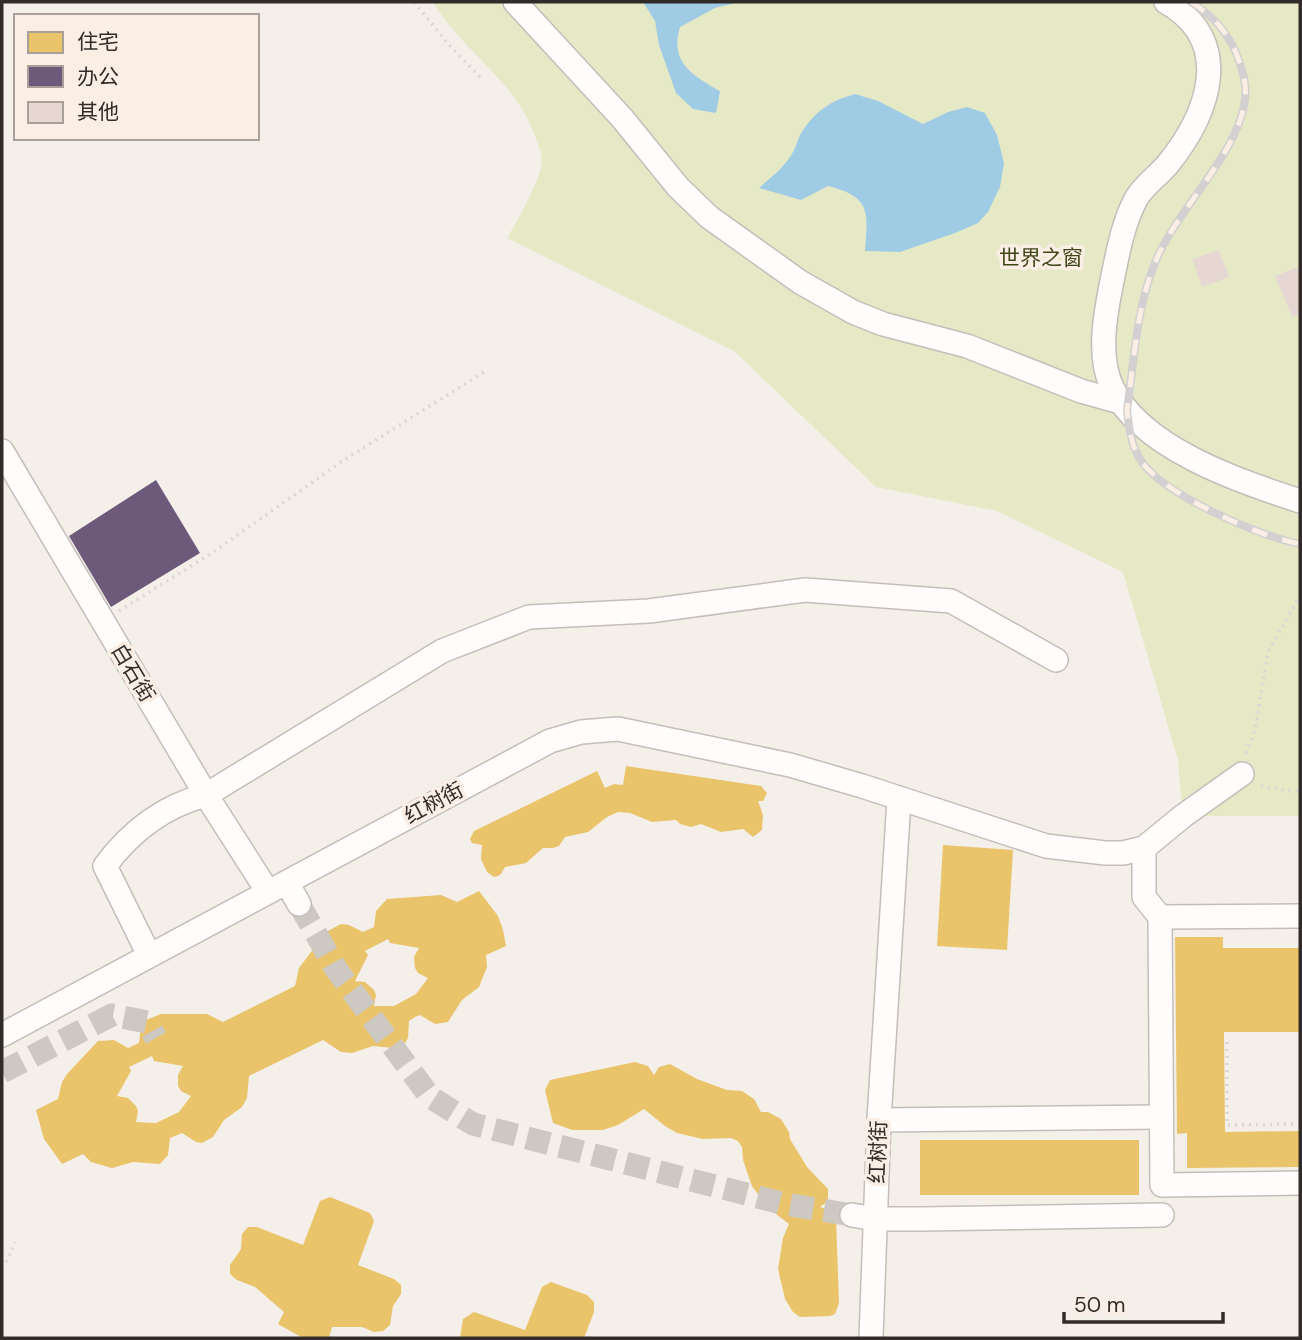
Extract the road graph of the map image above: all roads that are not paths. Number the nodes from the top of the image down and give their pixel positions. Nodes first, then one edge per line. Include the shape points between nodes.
1 (515, 2) edge
2 (1166, 2) edge
3 (1120, 402) junction
4 (2, 451) edge
5 (1300, 501) edge
6 (1056, 660) dead end
7 (1242, 774) road end
8 (206, 795) junction
9 (899, 799) junction
10 (1144, 848) junction
11 (278, 888) junction
12 (299, 904) tunnel mouth
13 (1300, 916) edge
14 (1160, 918) junction
15 (149, 956) junction
16 (2, 1035) edge
17 (1161, 1117) junction
18 (879, 1120) junction
19 (1300, 1183) edge
20 (852, 1216) tunnel mouth
21 (1162, 1216) dead end
22 (875, 1219) junction
23 (871, 1338) edge

1 - 3 street via 709,217 800,282 883,324 967,346
2 - 3 street via 1200,31 1208,57 1207,94 1195,125 1168,164 1136,198 1121,238 1104,344 1110,382
3 - 5 street via 1181,452 1233,479
4 - 8 street, 白石街
6 - 8 street via 951,601 806,590 649,611 529,617 442,651
7 - 10 street
8 - 11 street, 白石街
8 - 15 street via 183,801 149,821 105,866
9 - 10 street, 红树街 via 1046,846 1105,853
9 - 11 street, 红树街 via 790,765 618,729 581,732 550,741
9 - 18 street, 红树街
10 - 14 street via 1144,897
11 - 12 street, 白石街
11 - 15 street, 红树街
13 - 14 street
14 - 17 street
15 - 16 street, 红树街
17 - 18 street
17 - 19 street via 1162,1185
18 - 22 street, 红树街
20 - 22 street
21 - 22 street
22 - 23 street, 红树街

